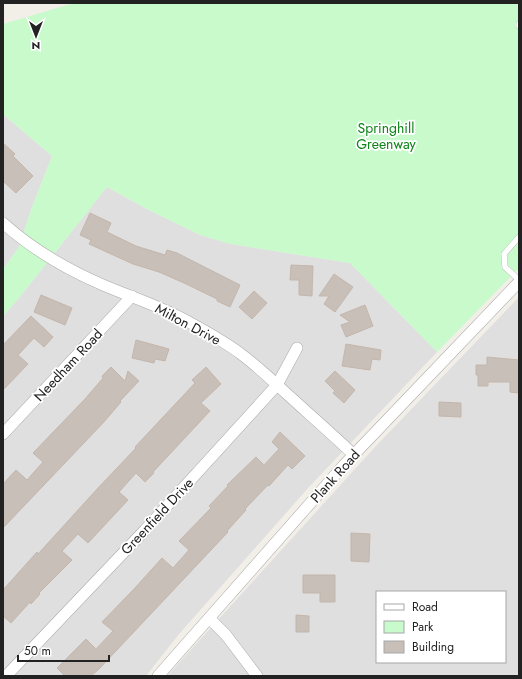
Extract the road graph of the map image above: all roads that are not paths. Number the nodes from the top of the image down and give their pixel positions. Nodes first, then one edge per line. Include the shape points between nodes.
1 (3, 223) edge
2 (519, 237) edge
3 (519, 281) edge
4 (132, 296) junction
5 (297, 348) dead end
6 (277, 385) junction
7 (3, 434) edge
8 (354, 455) junction
9 (209, 618) junction
10 (6, 676) edge
11 (158, 676) edge
12 (258, 676) edge

1 - 4 street, Milton Drive via 54,259 103,285
2 - 3 lane via 504,254 505,267
3 - 8 street, Plank Road
4 - 6 street, Milton Drive via 223,341
4 - 7 street, Needham Road
5 - 6 street, Greenfield Drive
6 - 8 street, Milton Drive
6 - 10 street, Greenfield Drive via 145,530
8 - 9 street, Plank Road
9 - 11 street, Plank Road
9 - 12 street via 226,635

